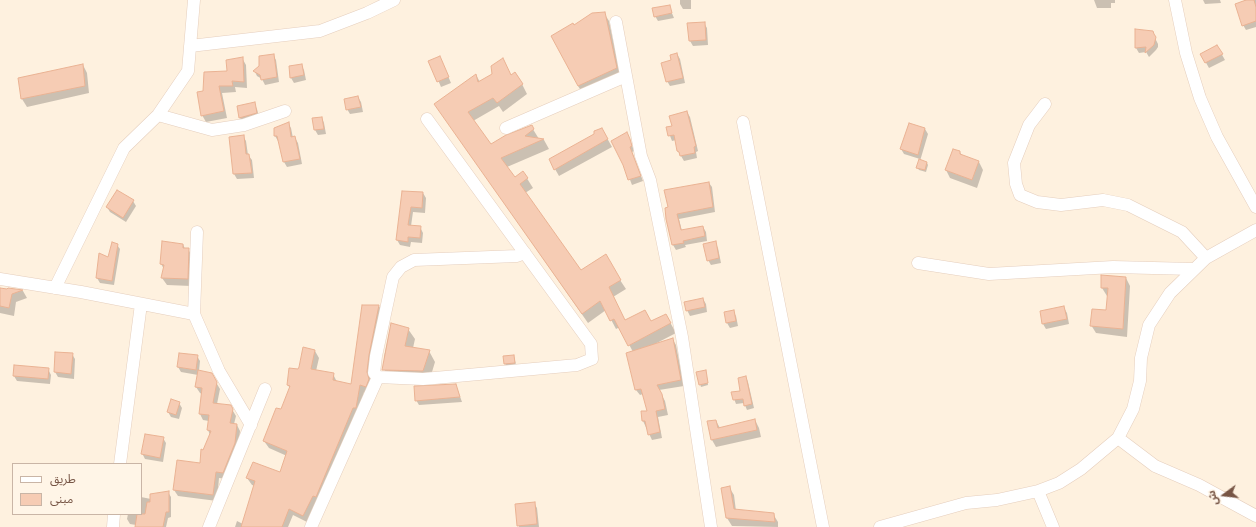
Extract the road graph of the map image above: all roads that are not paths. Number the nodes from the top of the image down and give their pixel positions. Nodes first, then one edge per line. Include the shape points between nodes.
1 (194, 0) edge
2 (394, 0) edge
3 (1175, 0) edge
4 (616, 22) dead end
5 (190, 46) junction
6 (626, 76) junction
7 (1045, 104) dead end
8 (285, 111) dead end
9 (158, 115) junction
10 (427, 119) dead end
11 (743, 122) dead end
12 (506, 128) dead end
13 (1256, 207) edge
14 (1256, 230) edge
15 (197, 232) dead end
16 (525, 253) junction
17 (1206, 258) junction
18 (918, 263) dead end
19 (1194, 269) junction
20 (0, 279) edge
21 (55, 288) junction
22 (141, 304) junction
23 (194, 314) junction
24 (378, 377) junction
25 (265, 389) dead end
26 (250, 425) junction
27 (1118, 438) junction
28 (120, 463) edge
29 (1038, 491) junction
30 (114, 515) edge
31 (1256, 516) edge
32 (112, 527) edge
33 (209, 527) edge
34 (311, 527) edge
35 (711, 527) edge
36 (823, 527) edge
37 (880, 527) edge
38 (1053, 527) edge

1 - 5 street
2 - 5 street via 320,31
3 - 13 street via 1186,53 1200,98 1217,137
4 - 6 street
5 - 9 street via 188,71
6 - 12 street
6 - 35 street via 682,337
7 - 17 street via 1029,125 1014,163 1020,195 1037,202 1061,204 1103,200 1128,205 1182,232
8 - 9 street via 244,126 212,130
9 - 21 street via 124,148
10 - 16 street
11 - 36 street
14 - 17 street
15 - 23 street
16 - 24 street via 517,256 414,260 401,267 393,276 376,356 374,373
16 - 24 street via 591,344 592,359 578,365 446,378
17 - 19 street
18 - 19 street via 989,274 1113,267
19 - 27 street via 1170,293 1149,325 1133,409
20 - 21 street
21 - 22 street
22 - 23 street
22 - 28 street
23 - 26 street via 219,371
24 - 34 street
25 - 26 street
26 - 33 street
27 - 29 street via 1081,469 1059,483
27 - 31 street via 1155,466 1199,485
29 - 37 street via 997,500 966,502
29 - 38 street
30 - 32 street

